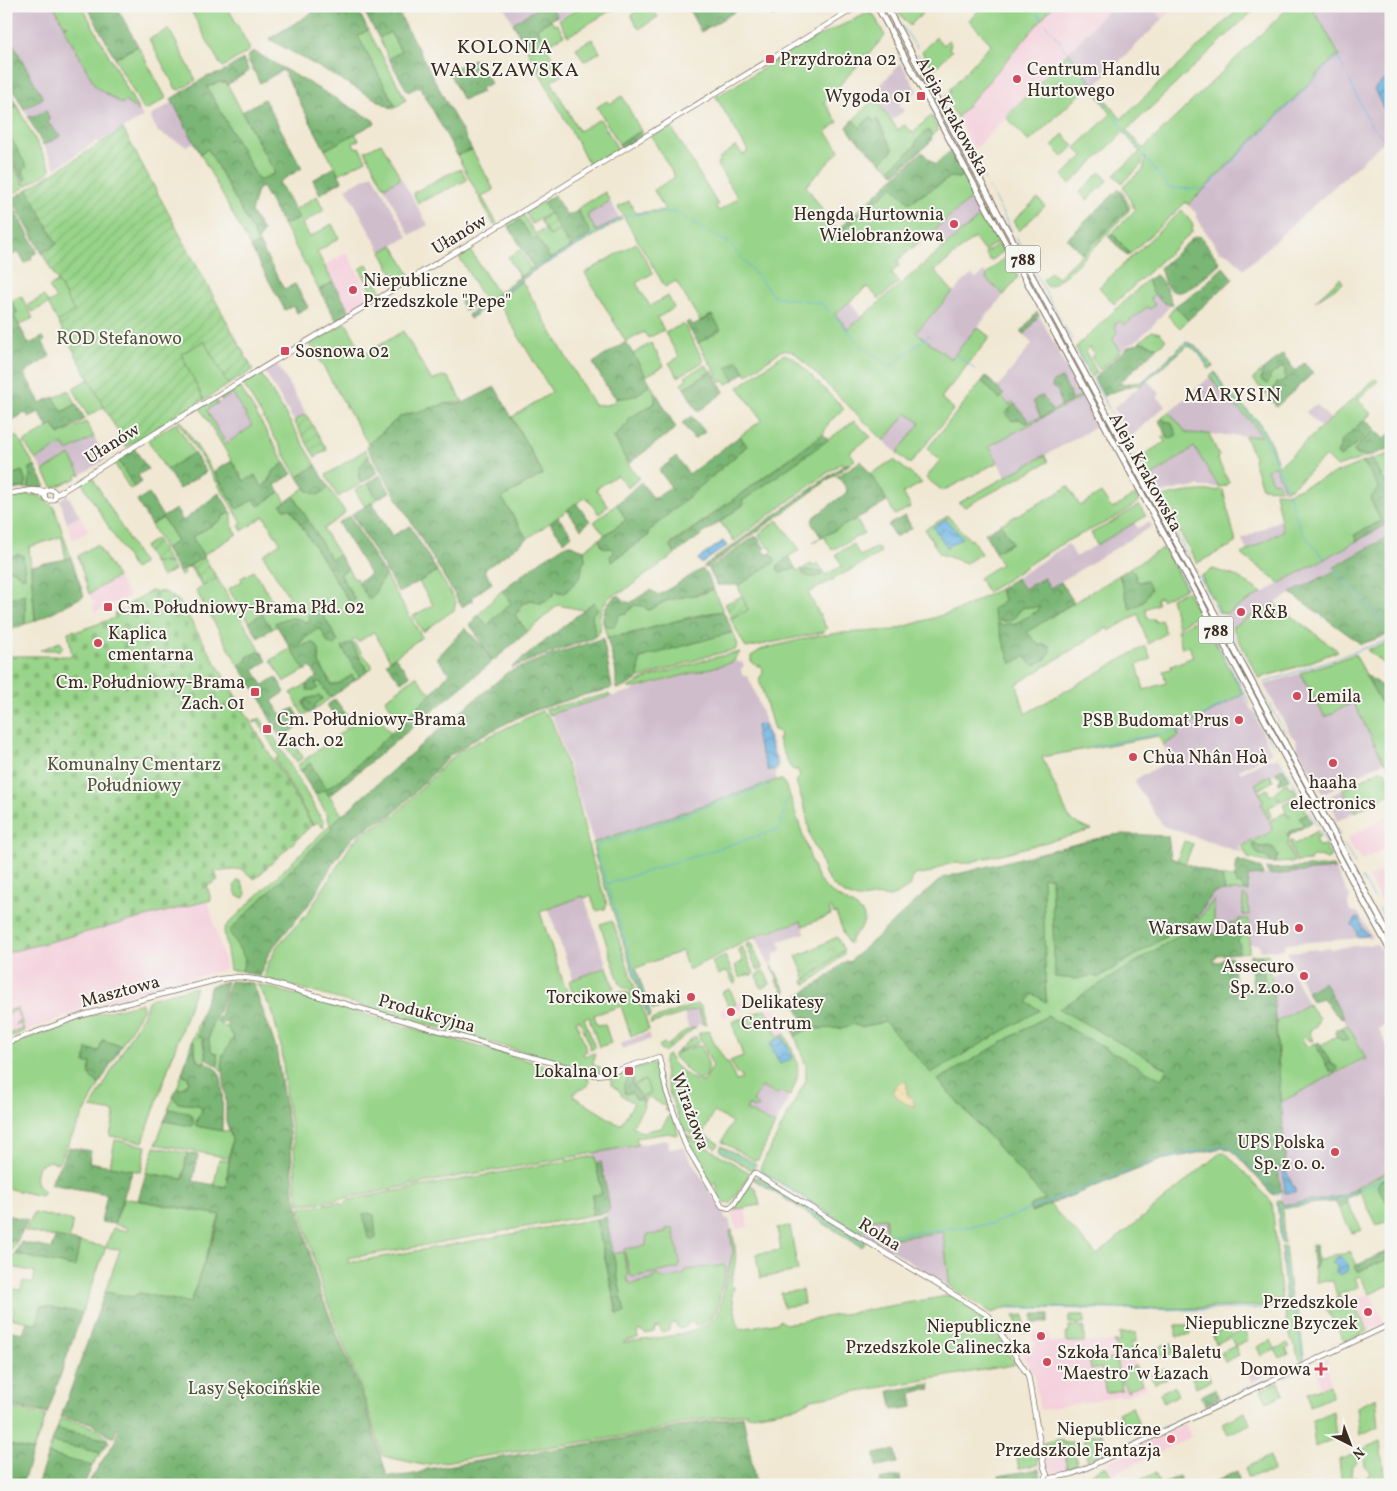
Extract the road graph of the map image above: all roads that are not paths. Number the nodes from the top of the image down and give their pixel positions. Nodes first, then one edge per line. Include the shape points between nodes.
1 (858, 6) edge
2 (866, 6) edge
3 (878, 6) edge
4 (886, 6) edge
5 (46, 493) junction
6 (54, 493) junction
7 (6, 494) edge
8 (1391, 939) edge
9 (1391, 952) edge
10 (243, 977) joint
11 (6, 1043) edge
12 (659, 1057) joint
13 (754, 1172) joint
14 (1391, 1324) edge
15 (1048, 1480) edge

1 - 6 street, Ułanów
2 - 3 street
3 - 9 main road, Aleja Krakowska / 788
4 - 8 main road, Aleja Krakowska / 788
5 - 6 street
5 - 6 street via 50,500 54,499
5 - 7 street
10 - 11 street, Masztowa via 220,979 104,1008
10 - 12 street, Produkcyjna via 581,1072 602,1075
12 - 13 street, Wirażowa via 666,1090 685,1144 719,1204 725,1208 731,1206
13 - 15 street, Rolna via 991,1319 1028,1375
14 - 15 street via 1084,1469

